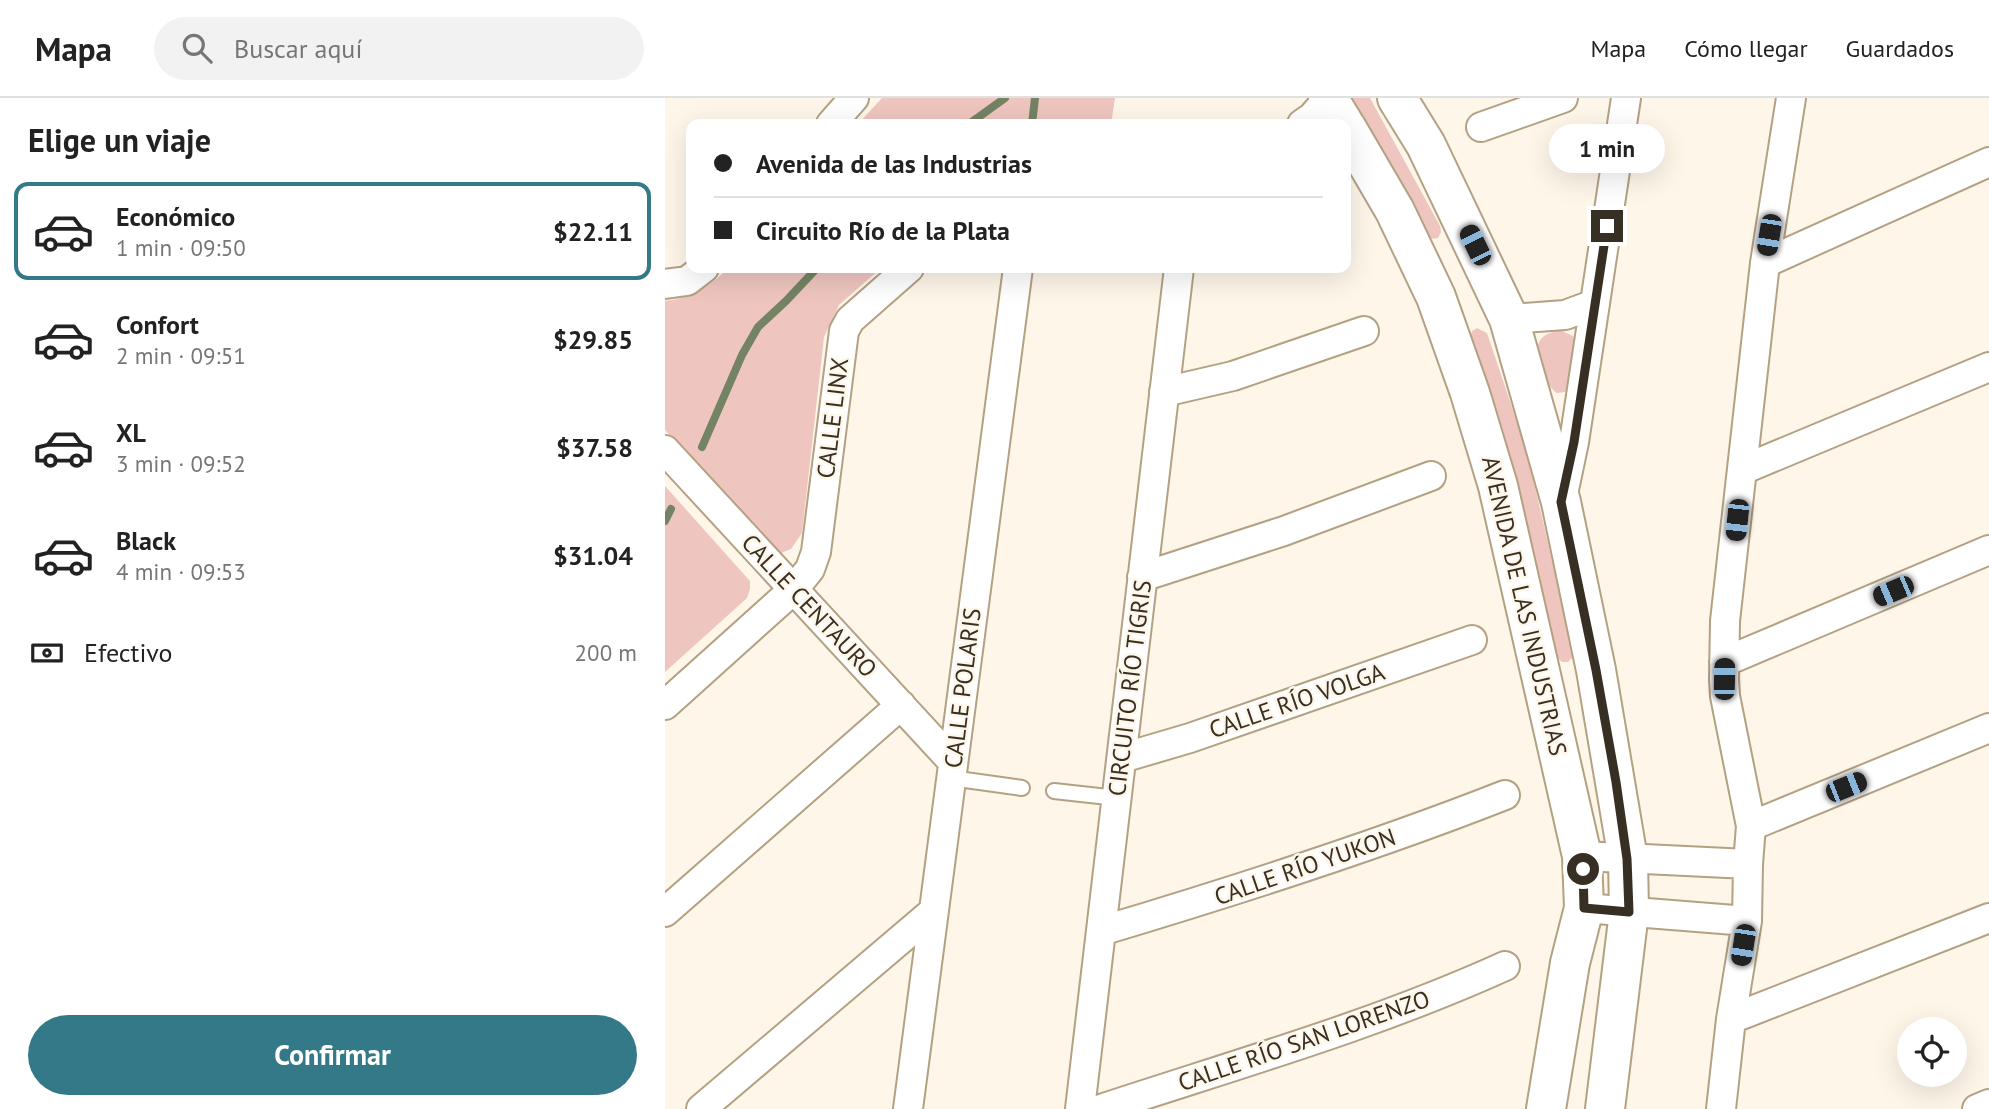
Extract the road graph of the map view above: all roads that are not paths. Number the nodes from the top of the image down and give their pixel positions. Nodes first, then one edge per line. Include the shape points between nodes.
1 (854, 98) edge
2 (1328, 98) edge
3 (1397, 98) edge
4 (1563, 98) edge
5 (1626, 98) edge
6 (1791, 98) edge
7 (835, 119) edge
8 (1309, 119) edge
9 (1338, 119) edge
10 (1481, 127) dead end
11 (1351, 144) edge
12 (1989, 162) edge
13 (1765, 262) junction
14 (1487, 270) junction
15 (698, 273) edge
16 (903, 273) edge
17 (1017, 273) edge
18 (1178, 273) edge
19 (665, 284) edge
20 (1436, 297) junction
21 (1595, 304) junction
22 (1509, 319) junction
23 (1364, 331) dead end
24 (1989, 367) edge
25 (1164, 392) junction
26 (665, 450) edge
27 (1742, 470) junction
28 (1431, 476) dead end
29 (1561, 502) junction
30 (1989, 550) edge
31 (1142, 578) junction
32 (794, 590) junction
33 (1472, 640) dead end
34 (1724, 662) junction
35 (1596, 670) junction
36 (1543, 680) junction
37 (665, 705) edge
38 (901, 705) junction
39 (1989, 728) edge
40 (1122, 758) junction
41 (952, 770) junction
42 (1022, 788) dead end
43 (1053, 791) dead end
44 (1505, 794) dead end
45 (1117, 798) junction
46 (1751, 826) junction
47 (1581, 856) junction
48 (1627, 859) junction
49 (1748, 864) junction
50 (1584, 908) junction
51 (934, 911) junction
52 (665, 912) edge
53 (1629, 912) junction
54 (1989, 918) edge
55 (1747, 921) junction
56 (1101, 931) junction
57 (1505, 966) dead end
58 (1731, 1019) junction
59 (1547, 1102) edge
60 (1606, 1103) edge
61 (1989, 1104) edge
62 (701, 1109) edge
63 (908, 1109) edge
64 (1080, 1109) edge
65 (1101, 1109) edge
66 (1721, 1109) edge
67 (1977, 1109) edge

1 - 7 street
2 - 8 street
2 - 9 street, AVENIDA DE LAS INDUSTRIAS
3 - 14 street via 1426,145
4 - 10 street
5 - 21 street
6 - 13 street
11 - 20 street, AVENIDA DE LAS INDUSTRIAS via 1395,211
12 - 13 street
13 - 27 street
14 - 20 street
14 - 22 street
15 - 19 street via 687,282
16 - 32 street, CALLE LINX via 850,320 844,331 816,552
17 - 41 street, CALLE POLARIS
18 - 25 street, CIRCUITO RÍO TIGRIS
20 - 36 street, AVENIDA DE LAS INDUSTRIAS via 1498,486
21 - 22 street via 1565,315
21 - 29 street
22 - 29 street
23 - 25 street via 1233,376
24 - 27 street
25 - 31 street, CIRCUITO RÍO TIGRIS
26 - 32 street, CALLE CENTAURO
27 - 34 street
28 - 31 street
29 - 35 street
30 - 34 street
31 - 40 street, CIRCUITO RÍO TIGRIS
32 - 37 street, CALLE LINX
32 - 38 street, CALLE CENTAURO
33 - 40 street, CALLE RÍO VOLGA
34 - 46 street via 1725,696
35 - 36 street via 1586,688 1574,693 1559,693
35 - 48 street
36 - 47 street, AVENIDA DE LAS INDUSTRIAS
38 - 41 street, CALLE CENTAURO
38 - 52 street
39 - 46 street
40 - 45 street, CIRCUITO RÍO TIGRIS
41 - 42 lane
41 - 51 street, CALLE POLARIS
43 - 45 lane
44 - 56 street, CALLE RÍO YUKON via 1228,893
45 - 56 street, CIRCUITO RÍO TIGRIS
46 - 49 street
47 - 48 street
47 - 50 street, AVENIDA DE LAS INDUSTRIAS
48 - 49 street
48 - 53 street
49 - 55 street
50 - 53 street
50 - 59 street, AVENIDA DE LAS INDUSTRIAS via 1570,962
51 - 62 street
51 - 63 street, CALLE POLARIS
53 - 55 street
53 - 60 street
54 - 58 street
55 - 58 street
56 - 64 street, CIRCUITO RÍO TIGRIS
57 - 65 street, CALLE RÍO SAN LORENZO via 1437,997
58 - 66 street
59 - 60 street via 1566,1078 1573,1076 1593,1080
61 - 67 street

